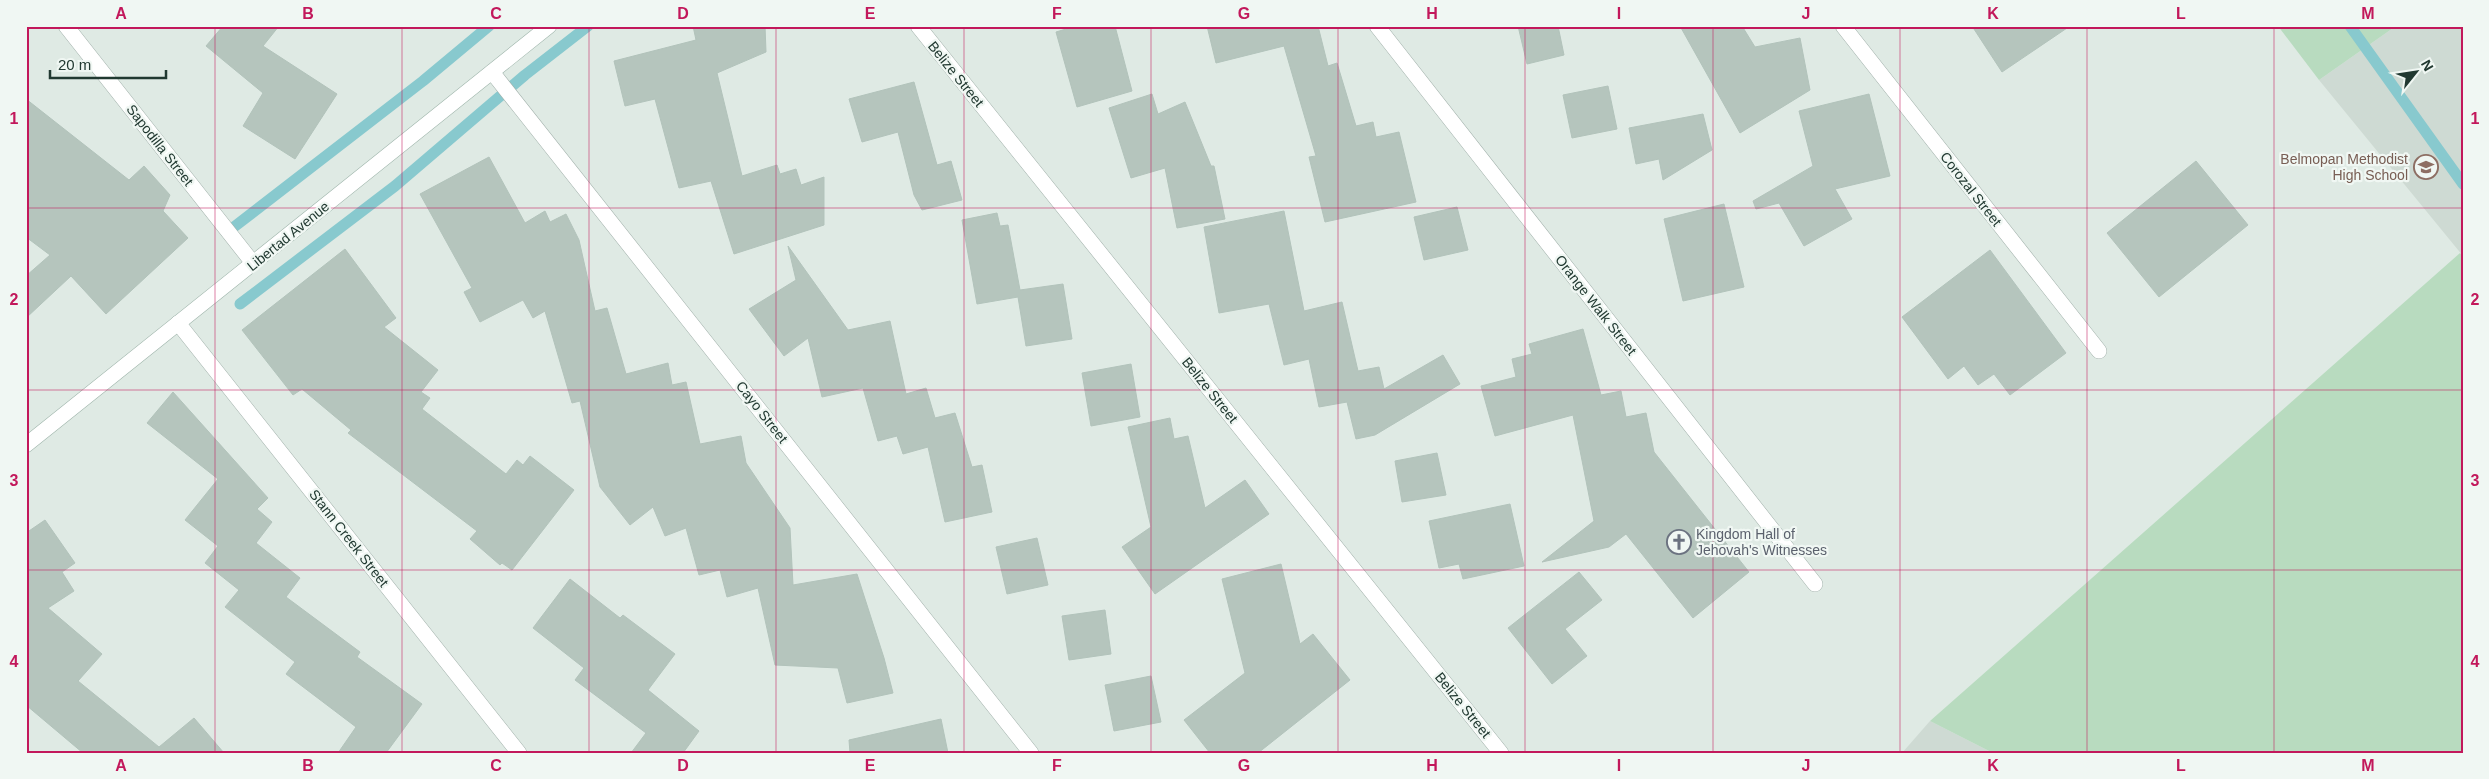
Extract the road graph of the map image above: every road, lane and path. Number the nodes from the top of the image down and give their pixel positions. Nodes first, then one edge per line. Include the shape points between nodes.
1 (66, 26) edge
2 (550, 26) edge
3 (918, 26) edge
4 (1377, 26) edge
5 (1844, 26) edge
6 (492, 72) junction
7 (253, 263) junction
8 (178, 323) junction
9 (2099, 352) dead end
10 (26, 445) edge
11 (1815, 584) dead end
12 (519, 753) edge
13 (1031, 753) edge
14 (1501, 753) edge

1 - 7 street, Sapodilla Street
2 - 6 street, Libertad Avenue
3 - 14 street, Belize Street
4 - 11 street, Orange Walk Street
5 - 9 street, Corozal Street
6 - 7 street, Libertad Avenue
6 - 13 street, Cayo Street
7 - 8 street, Libertad Avenue
8 - 10 street, Libertad Avenue
8 - 12 street, Stann Creek Street

